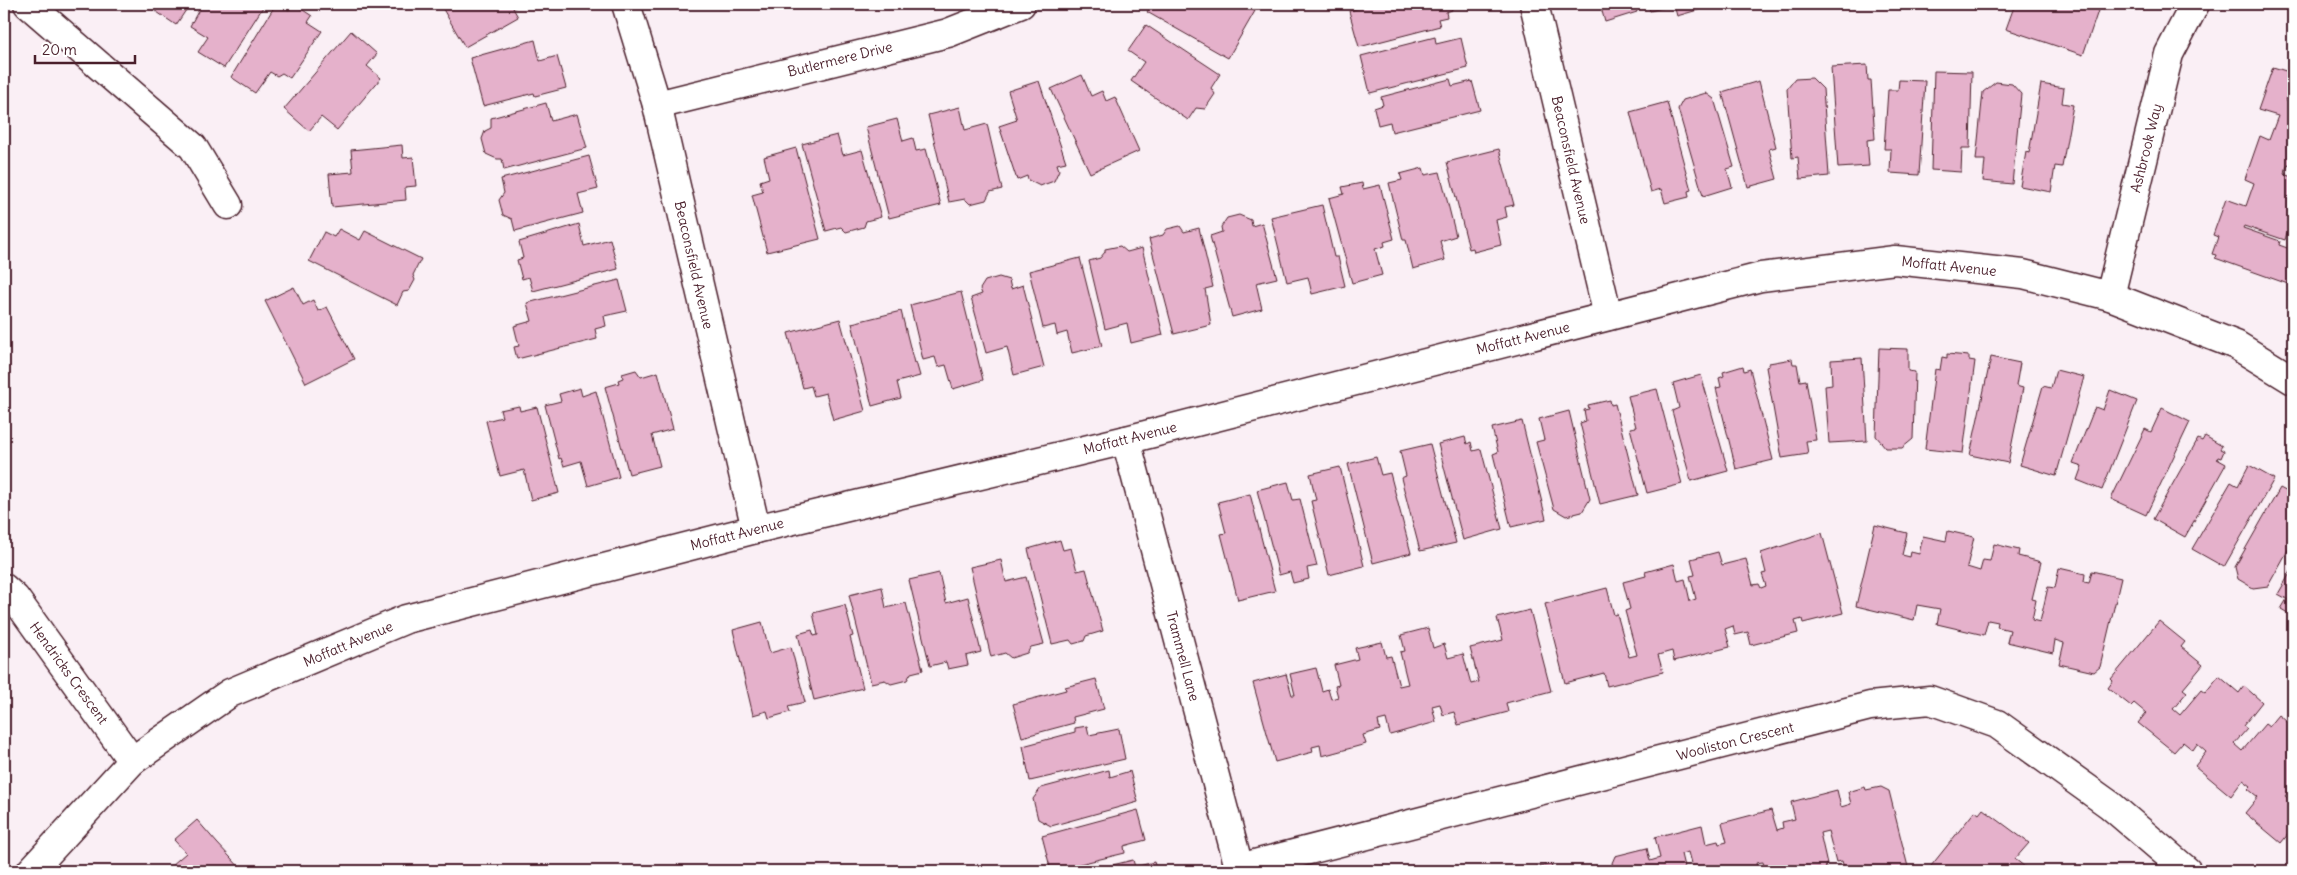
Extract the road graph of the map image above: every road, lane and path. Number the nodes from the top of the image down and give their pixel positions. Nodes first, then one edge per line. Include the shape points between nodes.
1 (28, 4) edge
2 (626, 4) edge
3 (1021, 4) edge
4 (1534, 4) edge
5 (2194, 4) edge
6 (657, 105) junction
7 (228, 205) dead end
8 (2110, 296) junction
9 (1608, 316) junction
10 (2293, 380) edge
11 (1126, 440) junction
12 (756, 529) junction
13 (4, 588) edge
14 (132, 761) junction
15 (1240, 870) edge
16 (31, 871) edge
17 (2187, 871) edge

1 - 7 street via 193,147
2 - 6 street, Beaconsfield Avenue
3 - 6 street, Butlermere Drive via 948,33
4 - 9 street, Beaconsfield Avenue
5 - 8 street, Ashbrook Way via 2169,54
6 - 12 street, Beaconsfield Avenue
8 - 9 street, Moffatt Avenue via 2022,274 1895,260 1761,277
8 - 10 street, Moffatt Avenue via 2236,345
9 - 11 street, Moffatt Avenue
11 - 12 street, Moffatt Avenue
11 - 15 street, Trammell Lane
12 - 14 street, Moffatt Avenue via 406,619 230,693
13 - 14 street, Hendricks Crescent via 15,598
14 - 16 street, Moffatt Avenue
15 - 17 street, Wooliston Crescent via 1870,706 1930,700 1997,724 2110,805

